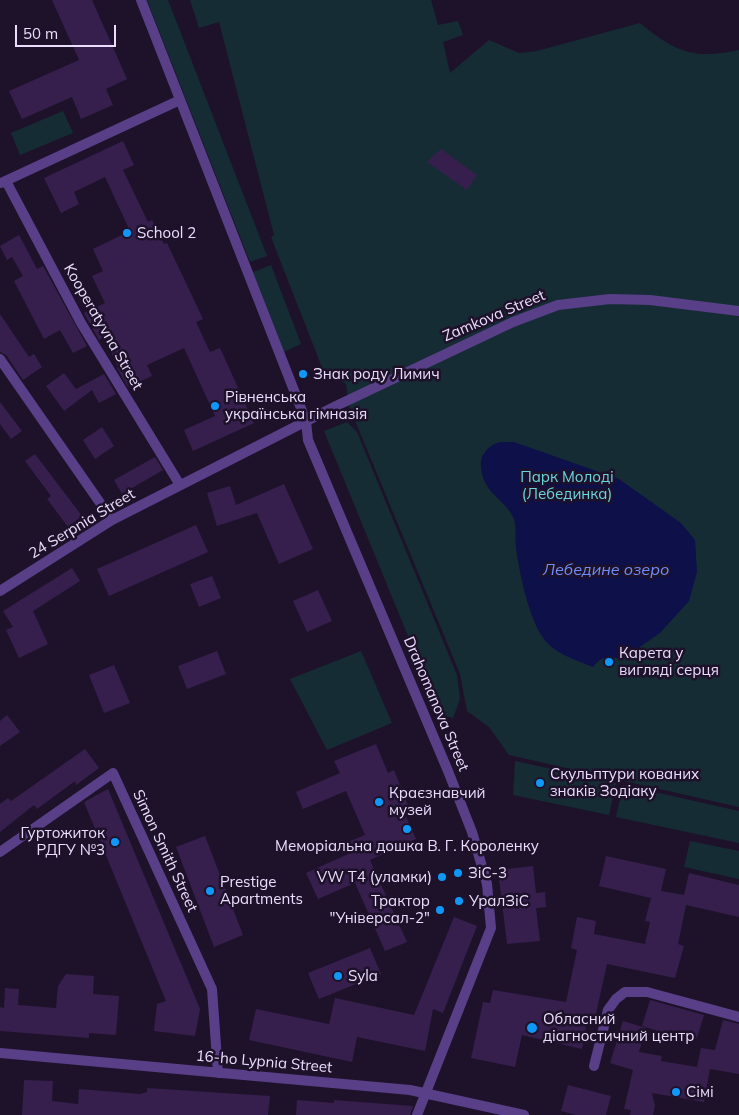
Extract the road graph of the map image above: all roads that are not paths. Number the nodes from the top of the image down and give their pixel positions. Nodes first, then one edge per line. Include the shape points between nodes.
1 (141, 0) edge
2 (180, 100) junction
3 (3, 182) edge
4 (739, 311) edge
5 (0, 359) edge
6 (306, 422) junction
7 (180, 485) junction
8 (112, 520) junction
9 (0, 592) edge
10 (0, 852) edge
11 (739, 1018) edge
12 (0, 1053) edge
13 (594, 1066) dead end
14 (218, 1073) junction
15 (426, 1093) junction
16 (417, 1115) edge
17 (524, 1115) edge

1 - 2 street, Drahomanova Street
2 - 3 street
2 - 6 street, Drahomanova Street
3 - 7 street, Kooperatyvna Street via 82,323
4 - 6 street, Zamkova Street via 650,300 610,299 558,305 513,322
5 - 8 street
6 - 7 street, Zamkova Street
6 - 15 street, Drahomanova Street via 308,440 483,865 491,928
7 - 8 street, 24 Serpnia Street
8 - 9 street, 24 Serpnia Street
10 - 14 street, Simon Smith Street via 113,774 212,989
11 - 13 street via 647,992 625,992 608,1010
12 - 14 street, 16-ho Lypnia Street
14 - 15 street, 16-ho Lypnia Street
15 - 16 street, Drahomanova Street
15 - 17 street, 16-ho Lypnia Street

